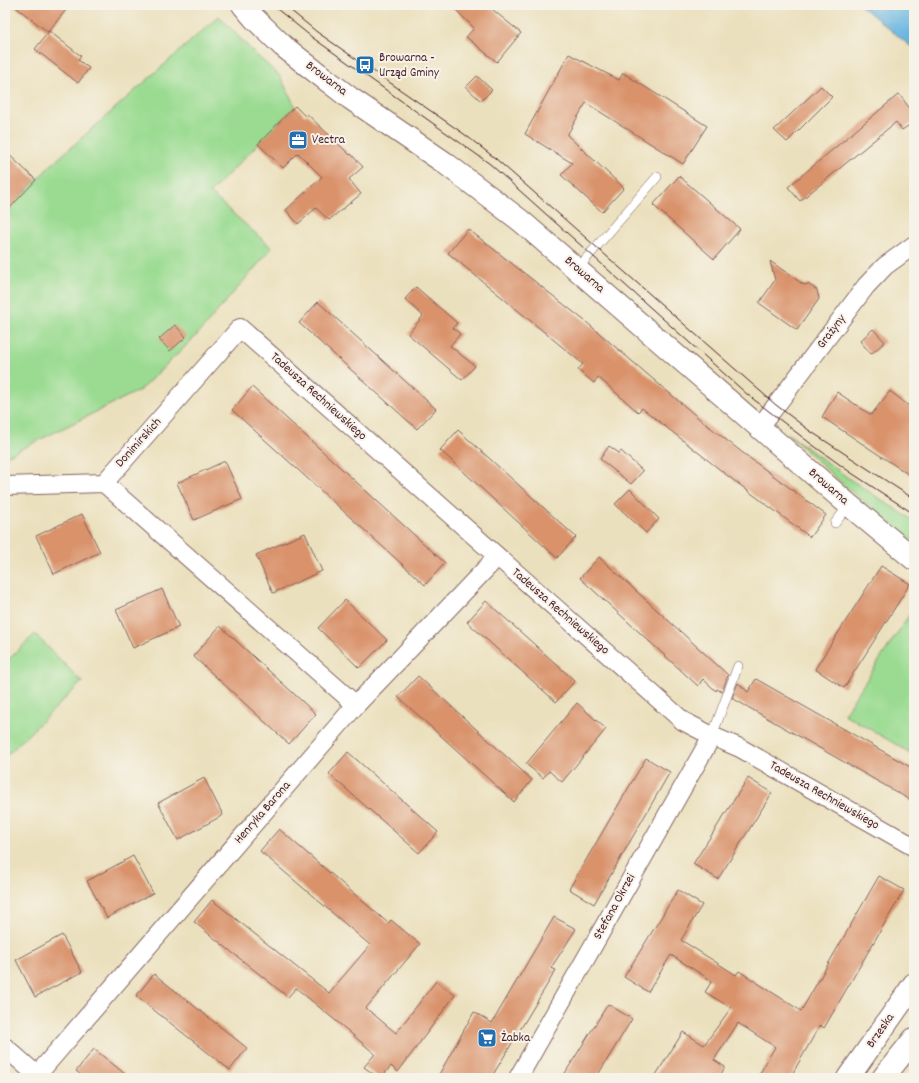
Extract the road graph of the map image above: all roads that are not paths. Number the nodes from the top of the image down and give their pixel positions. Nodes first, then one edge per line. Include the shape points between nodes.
1 (244, 5) edge
2 (657, 177) dead end
3 (914, 246) edge
4 (577, 268) junction
5 (240, 328) joint
6 (760, 428) junction
7 (104, 483) junction
8 (5, 486) edge
9 (849, 506) junction
10 (835, 523) dead end
11 (497, 557) junction
12 (914, 559) edge
13 (738, 666) dead end
14 (356, 705) junction
15 (712, 736) junction
16 (914, 847) edge
17 (914, 984) edge
18 (914, 1039) edge
19 (5, 1047) edge
20 (39, 1077) edge
21 (518, 1078) edge
22 (848, 1078) edge
23 (883, 1078) edge

1 - 4 main road, Browarna via 283,46 350,98 482,190
2 - 4 lane
3 - 6 street, Grażyny via 885,266 866,286
4 - 6 main road, Browarna
5 - 7 street, Donimirskich
5 - 11 street, Tadeusza Rechniewskiego
6 - 9 main road, Browarna
7 - 8 street
7 - 14 street
9 - 10 lane
9 - 12 main road, Browarna
11 - 14 street, Henryka Barona
11 - 15 street, Tadeusza Rechniewskiego via 683,721
13 - 15 lane
14 - 20 street, Henryka Barona
15 - 16 street, Tadeusza Rechniewskiego via 740,748
15 - 21 street, Stefana Okrzei
17 - 22 main road, Brzeska
18 - 23 main road
19 - 20 street

